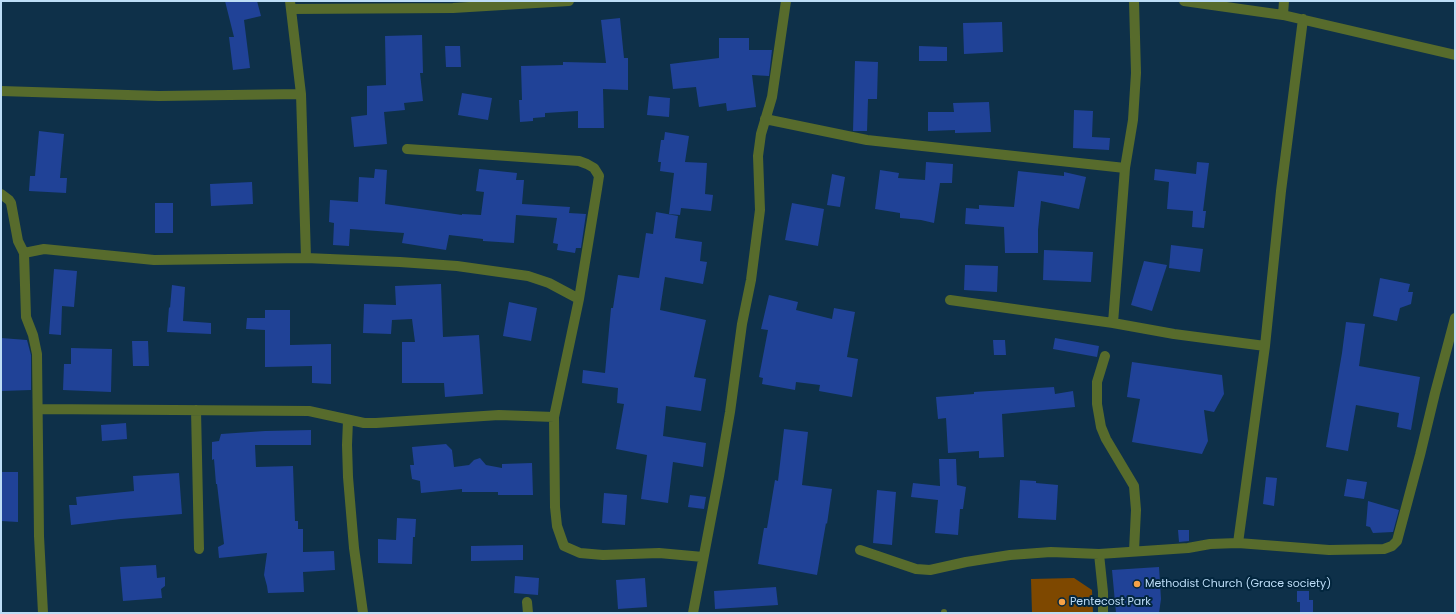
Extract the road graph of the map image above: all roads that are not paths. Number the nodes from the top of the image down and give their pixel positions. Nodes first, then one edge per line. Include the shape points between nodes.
1 (569, 1) edge
2 (786, 1) edge
3 (1134, 1) edge
4 (1184, 1) edge
5 (1284, 1) edge
6 (291, 5) edge
7 (452, 5) edge
8 (1283, 15) junction
9 (1303, 20) junction
10 (1455, 55) edge
11 (1, 91) edge
12 (302, 94) junction
13 (765, 119) junction
14 (408, 149) dead end
15 (1125, 168) junction
16 (1, 194) edge
17 (24, 253) junction
18 (306, 258) junction
19 (579, 299) junction
20 (950, 300) dead end
21 (1455, 318) edge
22 (1113, 323) junction
23 (1264, 346) junction
24 (1105, 356) dead end
25 (38, 409) junction
26 (196, 410) junction
27 (554, 417) junction
28 (348, 420) junction
29 (1238, 543) junction
30 (199, 549) dead end
31 (860, 550) dead end
32 (1134, 551) junction
33 (1099, 554) junction
34 (703, 556) junction
35 (527, 602) dead end
36 (43, 613) edge
37 (363, 613) edge
38 (528, 613) edge
39 (693, 613) edge
40 (1103, 613) edge

1 - 7 street
2 - 13 street via 772,97
3 - 15 street via 1136,73 1133,120
4 - 8 street
5 - 8 street
6 - 7 street
6 - 12 street
8 - 9 street
9 - 10 street
9 - 23 street
11 - 12 street via 159,96
12 - 18 street
13 - 15 street via 867,140
13 - 34 street via 758,156 760,210 751,280 719,476
14 - 19 street via 579,161 594,168 598,176 597,189
15 - 22 street
16 - 17 street via 11,203 18,240
17 - 18 street via 44,249 154,260
17 - 25 street via 26,317 37,354
18 - 19 street via 400,262 506,272 549,283
19 - 27 street
20 - 22 street
21 - 29 street via 1397,541 1384,550 1330,550
22 - 23 street
23 - 29 street
24 - 32 street via 1097,382 1097,404 1106,439 1134,486
25 - 26 street
25 - 36 street via 39,536
26 - 28 street via 309,411
26 - 30 street
27 - 28 street via 499,415 376,423
27 - 34 street via 555,507 557,526 564,546 580,553 603,555
28 - 37 street via 348,478
29 - 32 street
31 - 33 street via 916,569 930,570 1017,554
32 - 33 street
33 - 40 street
34 - 39 street
35 - 38 street

